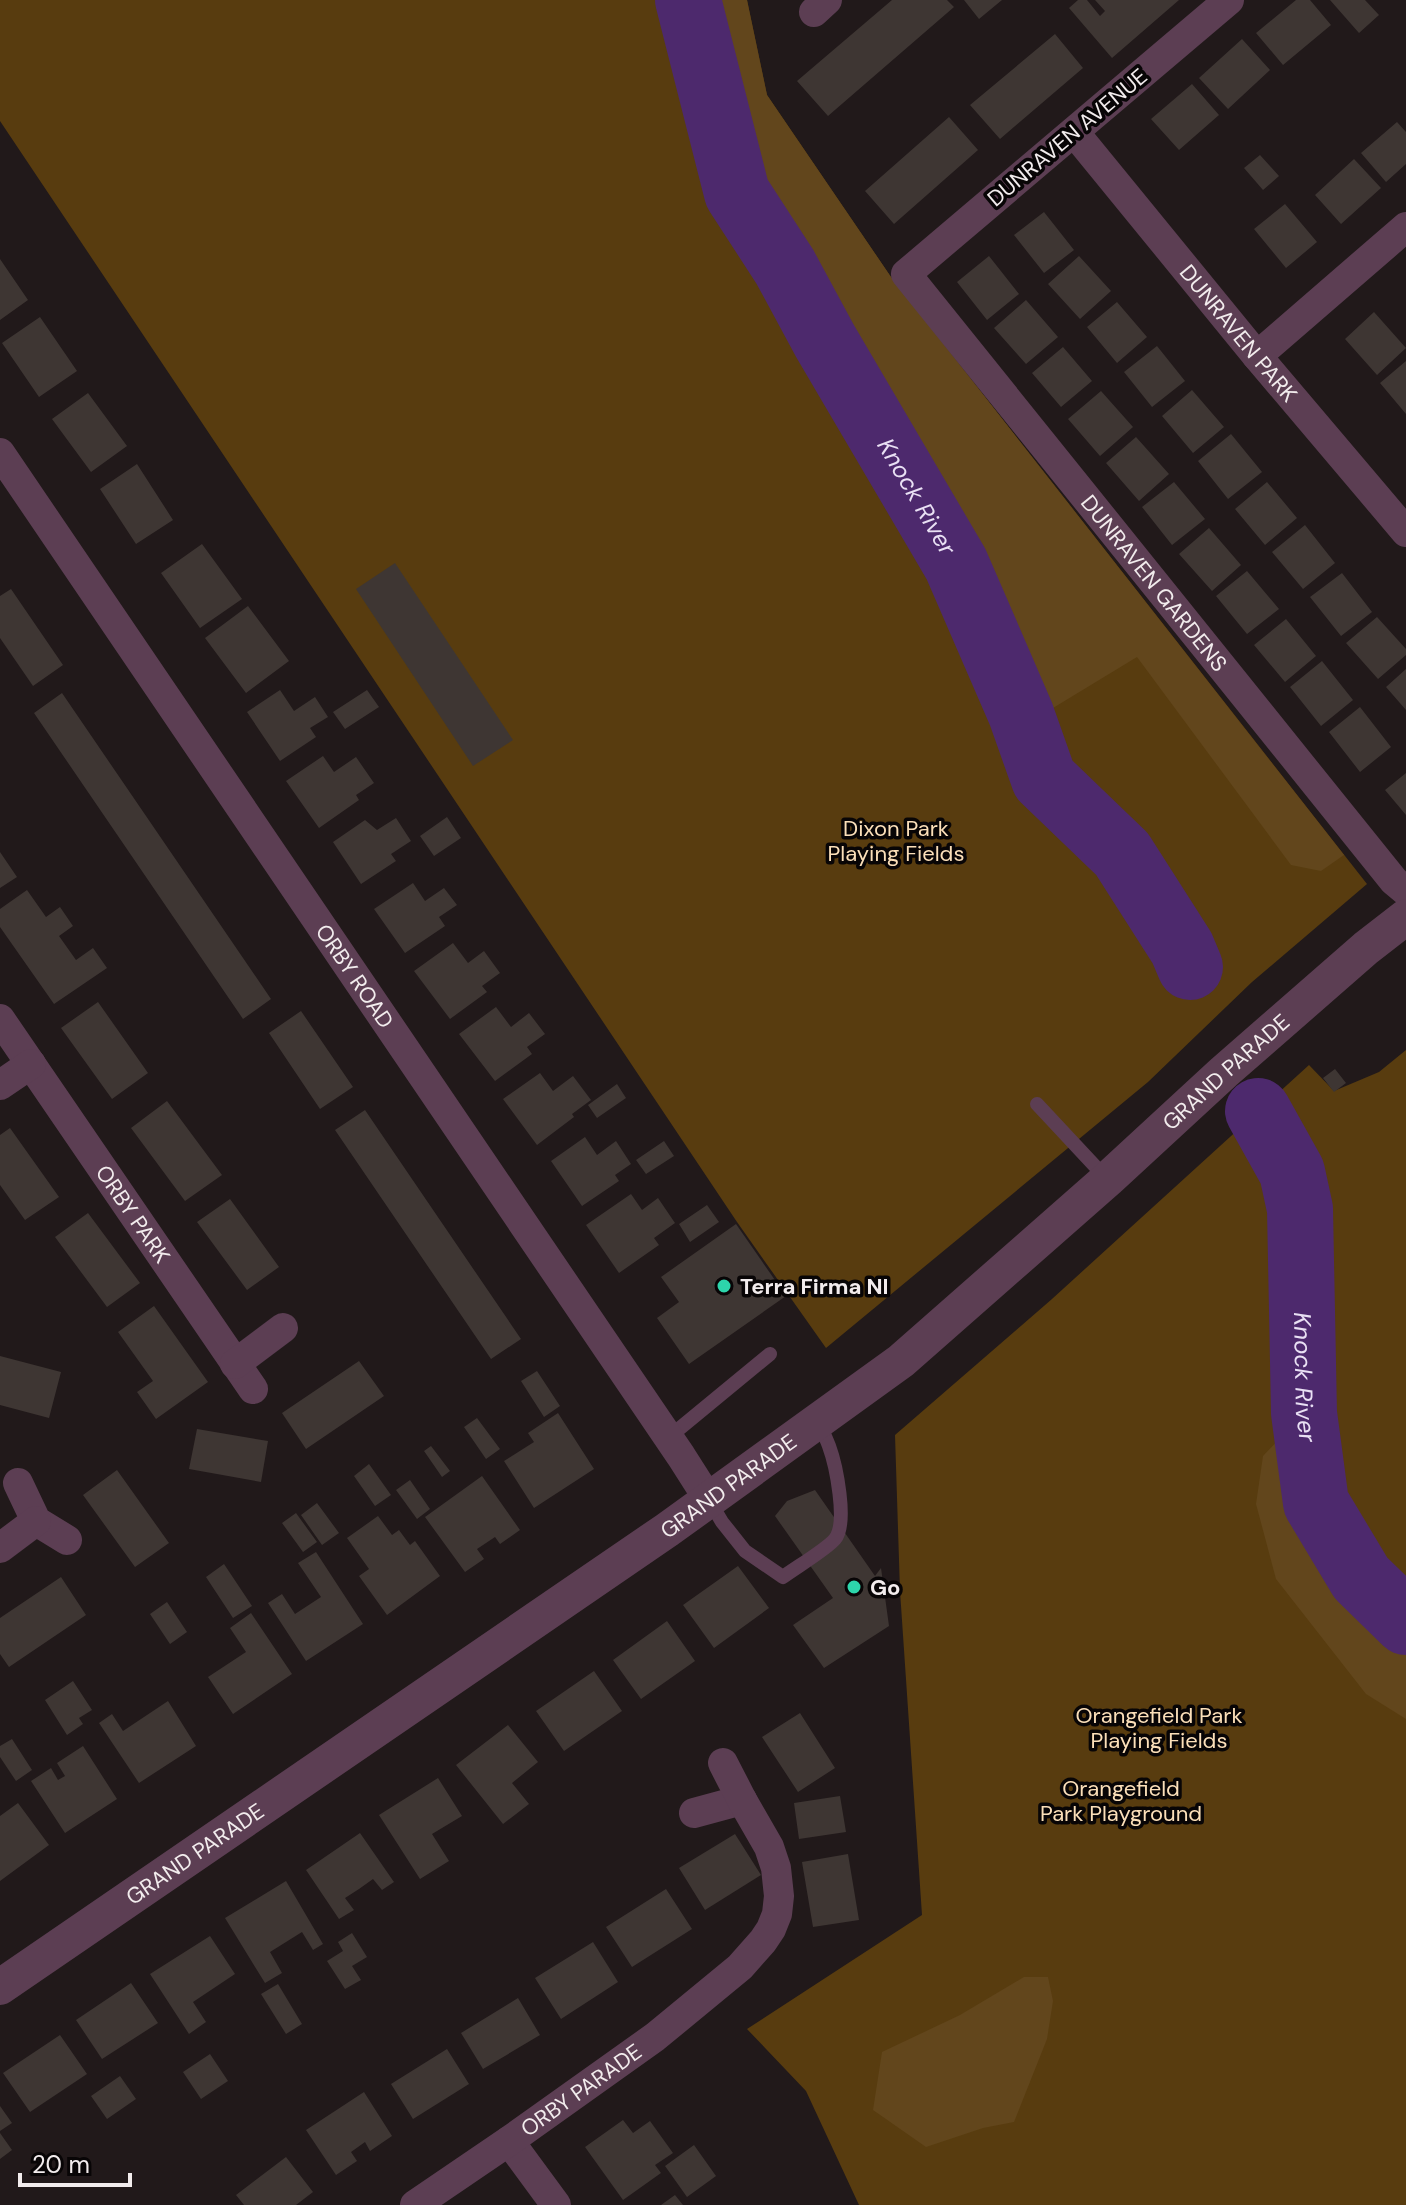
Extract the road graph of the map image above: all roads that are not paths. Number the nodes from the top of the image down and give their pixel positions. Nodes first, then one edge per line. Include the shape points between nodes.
1 (1229, 0) edge
2 (1074, 132) junction
3 (1406, 227) edge
4 (906, 274) joint
5 (1257, 356) junction
6 (0, 453) edge
7 (1406, 532) edge
8 (1406, 891) edge
9 (1406, 917) edge
10 (0, 1019) edge
11 (31, 1064) junction
12 (0, 1085) edge
13 (1037, 1104) dead end
14 (1108, 1179) junction
15 (283, 1328) dead end
16 (770, 1354) dead end
17 (235, 1364) junction
18 (253, 1389) dead end
19 (818, 1422) junction
20 (668, 1438) junction
21 (18, 1483) dead end
22 (709, 1500) junction
23 (36, 1521) junction
24 (67, 1540) dead end
25 (0, 1548) edge
26 (723, 1763) dead end
27 (742, 1800) junction
28 (694, 1813) dead end
29 (0, 1987) edge
30 (509, 2141) junction
31 (415, 2205) edge
32 (556, 2205) edge

1 - 2 street, DUNRAVEN AVENUE
2 - 4 street, DUNRAVEN AVENUE
2 - 5 street, DUNRAVEN PARK
3 - 5 street
4 - 8 street, DUNRAVEN GARDENS
5 - 7 street, DUNRAVEN PARK
6 - 20 street, ORBY ROAD
9 - 14 street, GRAND PARADE via 1235,1062
10 - 11 street, ORBY PARK
11 - 12 street
11 - 17 street, ORBY PARK
13 - 14 lane
14 - 19 street, GRAND PARADE via 901,1361
15 - 17 street
16 - 20 lane
17 - 18 street, ORBY PARK
19 - 22 street, GRAND PARADE
19 - 22 lane via 834,1463 840,1525 836,1539 783,1577 745,1551
20 - 22 street, ORBY ROAD
21 - 23 street
22 - 29 street, GRAND PARADE
23 - 24 street
23 - 25 street
26 - 27 street, ORBY PARADE
27 - 28 street
27 - 30 street, ORBY PARADE via 776,1868 779,1896 771,1929 740,1967 655,2037
30 - 31 street, ORBY PARADE
30 - 32 street

